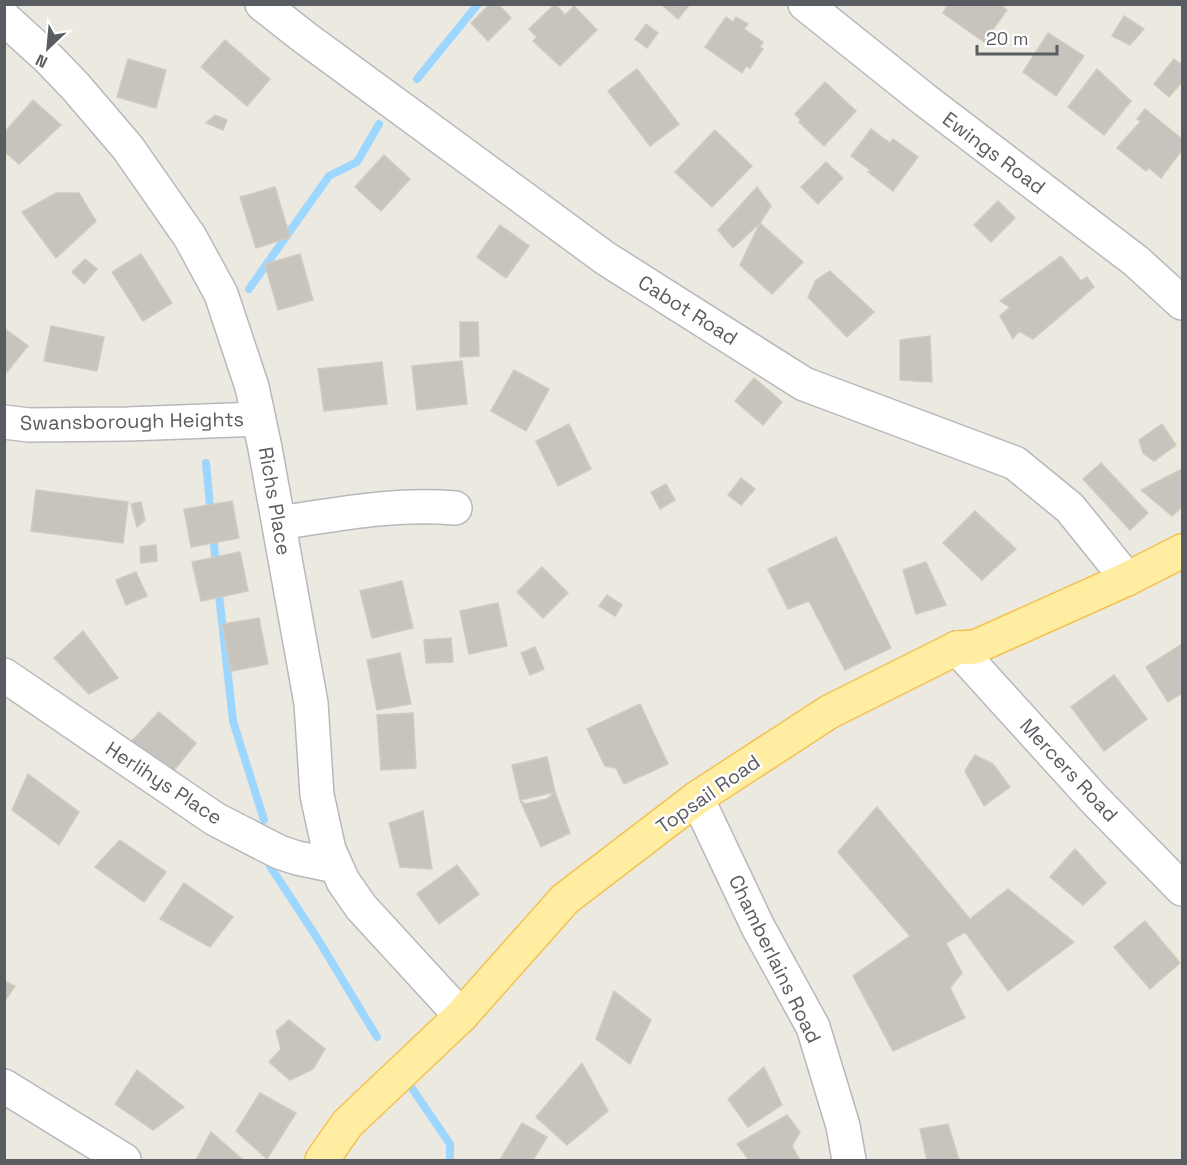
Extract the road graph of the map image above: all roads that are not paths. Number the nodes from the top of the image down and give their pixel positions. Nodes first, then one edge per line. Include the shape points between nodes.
1 (262, 4) edge
2 (805, 4) edge
3 (4, 18) edge
4 (1182, 303) edge
5 (259, 419) junction
6 (4, 422) edge
7 (455, 508) dead end
8 (279, 523) junction
9 (1182, 550) edge
10 (1127, 579) junction
11 (957, 648) junction
12 (4, 675) edge
13 (697, 798) junction
14 (336, 866) junction
15 (1182, 889) edge
16 (461, 1016) junction
17 (4, 1086) edge
18 (124, 1161) edge
19 (322, 1161) edge
20 (849, 1161) edge

1 - 10 street, Cabot Road via 605,258 804,384 1016,464 1070,508
2 - 4 street, Ewings Road via 1136,261
3 - 5 street, Richs Place via 102,116 190,237 225,304 243,354
5 - 6 street, Swansborough Heights via 117,424
5 - 8 street, Richs Place
7 - 8 street via 384,507
8 - 14 street, Richs Place via 311,703 317,795 324,833
9 - 10 main road, Topsail Road
10 - 11 main road, Topsail Road via 975,647
11 - 13 main road, Topsail Road via 829,712
11 - 15 street, Mercers Road
12 - 14 street, Herlihys Place via 215,819 279,852
13 - 16 main road, Topsail Road via 565,899
13 - 20 street, Chamberlains Road via 758,927 813,1027 843,1126
14 - 16 street, Richs Place via 351,894 372,920
16 - 19 main road, Topsail Road via 347,1124
17 - 18 street

